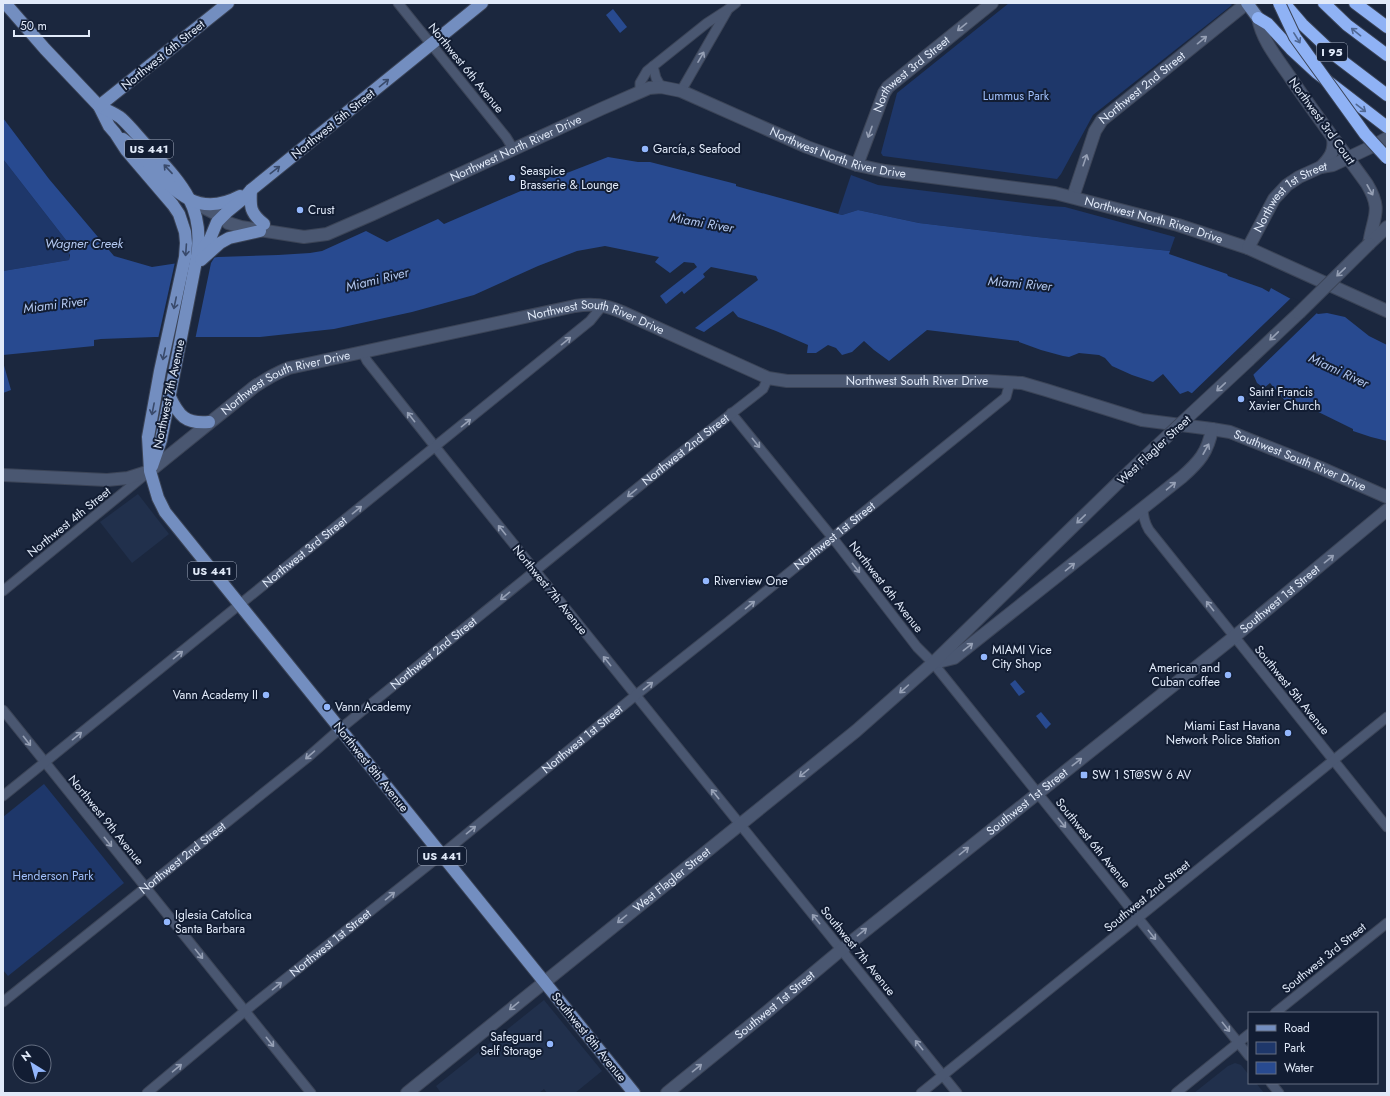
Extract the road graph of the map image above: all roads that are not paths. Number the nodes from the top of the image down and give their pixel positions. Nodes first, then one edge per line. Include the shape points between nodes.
1 (5, 3) edge
2 (228, 3) edge
3 (398, 3) edge
4 (482, 3) edge
5 (736, 3) edge
6 (992, 3) edge
7 (1247, 3) edge
8 (1279, 3) edge
9 (1284, 3) edge
10 (1324, 3) edge
11 (1356, 3) edge
12 (724, 7) edge
13 (1258, 18) junction
14 (1387, 27) edge
15 (431, 45) junction
16 (1387, 55) edge
17 (653, 66) junction
18 (661, 87) junction
19 (682, 91) junction
20 (640, 92) junction
21 (1387, 94) edge
22 (99, 106) junction
23 (1387, 130) edge
24 (115, 133) junction
25 (1333, 138) junction
26 (514, 150) junction
27 (1348, 158) junction
28 (1387, 158) edge
29 (857, 165) junction
30 (1321, 167) junction
31 (251, 190) junction
32 (1073, 197) junction
33 (191, 201) junction
34 (222, 217) junction
35 (1387, 227) edge
36 (262, 228) junction
37 (210, 239) junction
38 (1377, 239) edge
39 (1248, 248) junction
40 (197, 260) joint
41 (603, 305) junction
42 (1384, 307) edge
43 (363, 353) junction
44 (768, 378) junction
45 (1010, 382) junction
46 (169, 395) junction
47 (731, 413) junction
48 (209, 422) junction
49 (1212, 429) junction
50 (435, 447) junction
51 (150, 471) junction
52 (3, 475) edge
53 (1387, 497) edge
54 (1143, 507) junction
55 (1384, 513) edge
56 (832, 537) junction
57 (536, 572) junction
58 (3, 591) edge
59 (239, 605) junction
60 (1234, 637) junction
61 (933, 663) junction
62 (636, 695) junction
63 (3, 710) edge
64 (1387, 717) edge
65 (340, 730) junction
66 (1334, 760) junction
67 (44, 762) junction
68 (1038, 793) junction
69 (3, 796) edge
70 (740, 825) junction
71 (1387, 827) edge
72 (441, 855) junction
73 (145, 887) junction
74 (1138, 918) junction
75 (1387, 922) edge
76 (841, 950) junction
77 (544, 982) junction
78 (3, 1002) edge
79 (245, 1011) junction
80 (1276, 1012) edge
81 (1248, 1035) edge
82 (1238, 1043) junction
83 (1248, 1055) edge
84 (943, 1075) junction
85 (1272, 1084) edge
86 (147, 1093) edge
87 (312, 1093) edge
88 (407, 1093) edge
89 (634, 1093) edge
90 (667, 1093) edge
91 (922, 1093) edge
92 (957, 1093) edge
93 (1176, 1093) edge
94 (1279, 1093) edge

1 - 22 main road, Northwest 7th Avenue / US 441
2 - 22 main road, Northwest 6th Street
3 - 15 street, Northwest 6th Avenue
4 - 15 main road, Northwest 5th Street
5 - 12 street
6 -> 29 street, Northwest 3rd Street via 888,87
7 - 13 main road, Northwest 3rd Court
32 -> 7 street, Northwest 2nd Street via 1095,131 1102,120
8 -> 28 highway, bridge via 1295,37 1365,134
9 - 21 highway, I 95 via 1337,57
16 -> 10 highway via 1352,29
11 - 14 highway
12 - 17 street
19 -> 12 street
13 -> 23 highway via 1268,24 1317,73
13 - 25 street, Northwest 3rd Court via 1260,30 1278,59
15 - 26 street, Northwest 6th Avenue
31 -> 15 main road, Northwest 5th Street
17 - 18 street
17 - 20 street via 643,77
18 - 19 street, Northwest North River Drive
18 - 20 street, Northwest North River Drive
19 - 29 street, Northwest North River Drive via 801,144
20 - 26 street, Northwest North River Drive
22 - 24 main road, Northwest 7th Avenue / US 441
33 -> 22 main road, Northwest 7th Avenue / US 441 via 174,176 120,117
23 - 27 street, Northwest 1st Street
24 - 33 main road via 132,145 179,194
24 -> 51 main road, Northwest 7th Avenue / US 441 via 126,150 173,205 185,232 185,257 148,436
25 - 27 street, Northwest 3rd Court
25 - 30 street via 1332,154
26 - 36 street, Northwest North River Drive via 327,234 315,234 306,230
27 - 30 street, Northwest 1st Street
27 -> 38 street, Northwest 3rd Court via 1375,200 1377,211 1372,228
29 - 32 street, Northwest North River Drive
30 - 39 street, Northwest 1st Street via 1293,180 1280,191
31 - 33 main road via 224,203
31 - 34 main road, Northwest 5th Street
31 - 36 main road via 250,207
32 - 39 street, Northwest North River Drive via 1195,230
33 - 34 street, Northwest North River Drive
33 - 37 main road, Northwest 7th Avenue / US 441 via 197,221
34 - 36 street, Northwest North River Drive via 228,223
34 - 37 main road, Northwest 5th Street
35 - 38 street, West Flagler Street
36 - 37 main road via 234,236
37 - 40 main road, Northwest 5th Street
38 -> 61 street, West Flagler Street, bridge via 1130,471
39 - 42 street, Northwest North River Drive
40 - 46 main road, Northwest 7th Avenue
41 - 43 street, Northwest South River Drive via 575,306
41 - 44 street, Northwest South River Drive
50 -> 41 street, Northwest 3rd Street via 590,321
43 - 48 street, Northwest South River Drive via 277,372
50 -> 43 street, Northwest 7th Avenue via 367,362
44 - 45 street, Northwest South River Drive via 787,381
44 - 47 street, Northwest 2nd Street via 762,389
45 - 49 street, Northwest South River Drive via 1022,383 1142,420
45 - 56 street, Northwest 1st Street via 1006,397
46 - 48 main road via 175,408 188,421
46 - 51 main road, Northwest 7th Avenue via 161,440
47 -> 56 street, Northwest 6th Avenue
47 -> 57 street, Northwest 2nd Street
48 - 51 street, Northwest South River Drive
49 - 53 street, Southwest South River Drive via 1243,437
54 -> 49 street, West Flagler Street via 1193,467 1205,452
57 -> 50 street, Northwest 7th Avenue
59 -> 50 street, Northwest 3rd Street
51 - 52 street, Northwest South River Drive via 128,478 107,480
51 - 58 street, Northwest 4th Street
51 - 59 main road, Northwest 8th Avenue / US 441 via 165,512
60 -> 54 street, Southwest 5th Avenue via 1149,530 1145,524
61 -> 54 street, West Flagler Street via 954,658
60 -> 55 street, Southwest 1st Street
56 -> 61 street, Northwest 6th Avenue via 917,647
62 -> 56 street, Northwest 1st Street
62 -> 57 street, Northwest 7th Avenue
57 -> 65 street, Northwest 2nd Street
59 - 65 main road, Northwest 8th Avenue / US 441
67 -> 59 street, Northwest 3rd Street
60 - 66 street, Southwest 5th Avenue
68 -> 60 street, Southwest 1st Street
61 - 68 street, Southwest 6th Avenue
61 -> 70 street, West Flagler Street via 856,731
70 -> 62 street, Northwest 7th Avenue
72 -> 62 street, Northwest 1st Street
63 -> 67 street, Northwest 9th Avenue
64 - 66 street, Southwest 2nd Street
65 - 72 main road, Northwest 8th Avenue / US 441
65 -> 73 street, Northwest 2nd Street
66 - 71 street, Southwest 5th Avenue
66 - 74 street, Southwest 2nd Street
67 - 69 street, Northwest 3rd Street
67 -> 73 street, Northwest 9th Avenue
68 -> 74 street, Southwest 6th Avenue
76 -> 68 street, Southwest 1st Street
76 -> 70 street, Southwest 7th Avenue
70 -> 77 street, West Flagler Street
72 - 77 main road, Northwest 8th Avenue / US 441
79 -> 72 street, Northwest 1st Street
73 - 78 street, Northwest 2nd Street
73 -> 79 street, Northwest 9th Avenue
74 -> 82 street, Southwest 6th Avenue
74 - 84 street, Southwest 2nd Street
75 - 80 street, Southwest 3rd Street
84 -> 76 street, Southwest 7th Avenue
90 -> 76 street, Southwest 1st Street
77 -> 88 street, West Flagler Street
77 - 89 main road, Southwest 8th Avenue / US 441
86 -> 79 street, Northwest 1st Street
79 -> 87 street, Northwest 9th Avenue
81 - 82 street
82 - 83 street, Southwest 6th Avenue
82 - 93 street
84 - 91 street, Southwest 2nd Street
84 - 92 street, Southwest 7th Avenue
85 - 94 street

